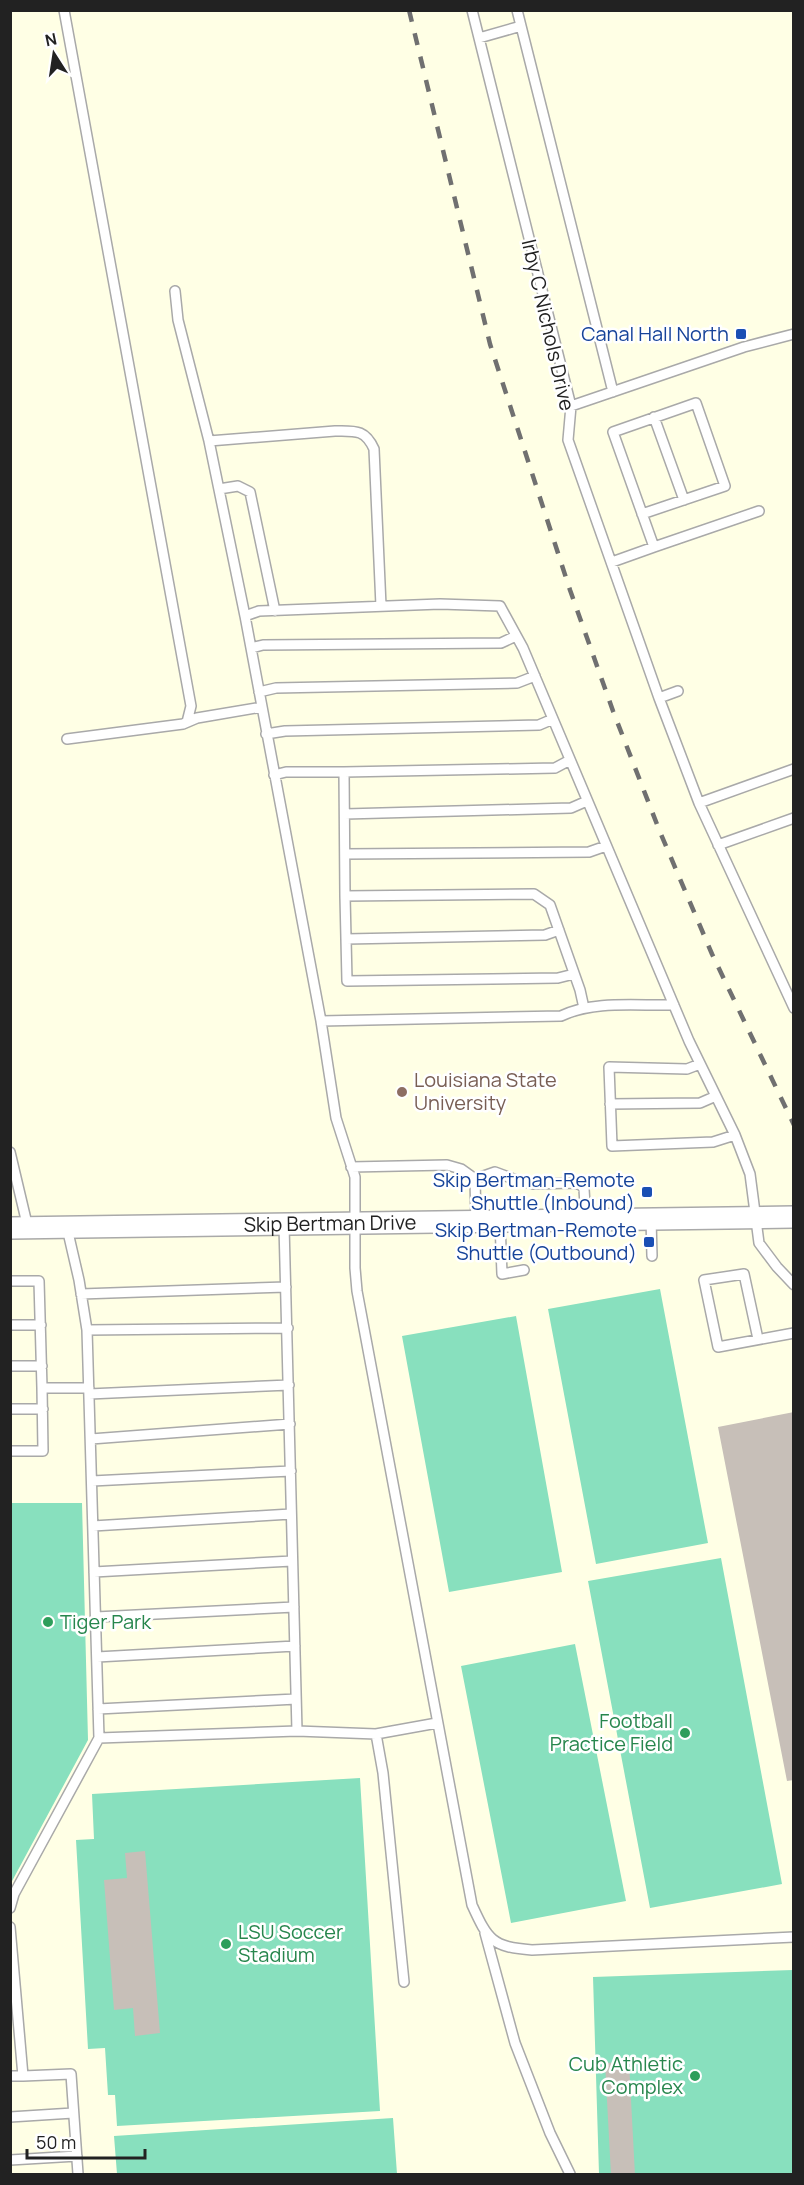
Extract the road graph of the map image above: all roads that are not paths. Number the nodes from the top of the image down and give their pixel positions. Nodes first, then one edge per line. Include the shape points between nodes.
1 (64, 10) edge
2 (472, 10) edge
3 (517, 10) edge
4 (521, 27) junction
5 (479, 38) junction
6 (175, 291) dead end
7 (794, 334) edge
8 (612, 392) junction
9 (571, 406) junction
10 (654, 417) junction
11 (209, 441) junction
12 (219, 489) junction
13 (684, 500) junction
14 (759, 511) dead end
15 (642, 514) junction
16 (654, 548) junction
17 (612, 562) junction
18 (381, 606) junction
19 (276, 611) junction
20 (245, 616) junction
21 (516, 636) junction
22 (251, 648) junction
23 (535, 676) junction
24 (678, 691) dead end
25 (259, 692) junction
26 (659, 698) junction
27 (262, 706) junction
28 (553, 719) junction
29 (187, 722) junction
30 (266, 734) junction
31 (67, 739) dead end
32 (570, 760) junction
33 (794, 770) edge
34 (344, 772) junction
35 (274, 775) junction
36 (587, 801) junction
37 (699, 803) junction
38 (345, 814) junction
39 (794, 818) edge
40 (718, 845) junction
41 (606, 846) junction
42 (345, 854) junction
43 (345, 896) junction
44 (559, 930) junction
45 (346, 939) junction
46 (574, 974) junction
47 (674, 1005) junction
48 (584, 1008) junction
49 (794, 1008) edge
50 (321, 1021) junction
51 (700, 1064) junction
52 (716, 1096) junction
53 (610, 1104) junction
54 (735, 1135) junction
55 (10, 1152) edge
56 (351, 1167) junction
57 (475, 1179) junction
58 (794, 1217) edge
59 (758, 1218) junction
60 (651, 1219) junction
61 (586, 1221) junction
62 (476, 1222) junction
63 (500, 1222) junction
64 (355, 1224) junction
65 (284, 1225) junction
66 (19, 1228) edge
67 (67, 1228) junction
68 (652, 1256) dead end
69 (524, 1270) dead end
70 (10, 1281) edge
71 (794, 1285) edge
72 (286, 1287) junction
73 (81, 1294) junction
74 (10, 1325) edge
75 (40, 1325) junction
76 (288, 1328) junction
77 (87, 1330) junction
78 (794, 1333) edge
79 (758, 1339) junction
80 (10, 1366) edge
81 (42, 1366) junction
82 (289, 1385) junction
83 (42, 1388) junction
84 (89, 1391) junction
85 (10, 1409) edge
86 (43, 1409) junction
87 (290, 1424) junction
88 (91, 1439) junction
89 (10, 1451) edge
90 (291, 1471) junction
91 (92, 1481) junction
92 (291, 1514) junction
93 (93, 1526) junction
94 (292, 1561) junction
95 (94, 1572) junction
96 (294, 1607) junction
97 (96, 1617) junction
98 (295, 1646) junction
99 (97, 1657) junction
100 (296, 1699) junction
101 (98, 1709) junction
102 (437, 1723) junction
103 (297, 1731) junction
104 (376, 1734) junction
105 (99, 1738) junction
106 (10, 1908) edge
107 (10, 1927) edge
108 (485, 1933) junction
109 (794, 1937) edge
110 (12, 1953) edge
111 (404, 1982) dead end
112 (13, 1994) edge
113 (15, 2035) edge
114 (10, 2076) edge
115 (23, 2076) junction
116 (74, 2113) junction
117 (10, 2117) edge
118 (76, 2156) junction
119 (10, 2160) edge
120 (78, 2175) edge
121 (570, 2175) edge

1 - 29 lane via 191,706
2 - 5 lane, Irby C Nichols Drive
3 - 4 lane
4 - 5 lane
4 - 8 lane
5 - 9 lane, Irby C Nichols Drive
6 - 11 lane via 178,320
7 - 8 lane
8 - 9 lane
9 - 17 lane, Irby C Nichols Drive via 568,440
10 - 13 lane
10 - 13 lane via 696,403 725,486
10 - 15 lane via 613,432
11 - 12 lane
11 - 18 lane via 335,431 356,431 369,437 374,449
12 - 19 lane via 238,486 250,492
12 - 20 lane
13 - 15 lane
14 - 16 lane
15 - 16 lane
16 - 17 lane
17 - 26 lane, Irby C Nichols Drive
18 - 19 lane
18 - 21 lane via 500,606
19 - 20 lane
20 - 22 lane
21 - 22 lane via 501,643
21 - 23 lane
22 - 25 lane
23 - 25 lane via 517,683 276,688
23 - 28 lane
24 - 26 lane
25 - 27 lane
26 - 37 lane, Irby C Nichols Drive
27 - 29 lane
27 - 30 lane
28 - 30 lane via 539,725
28 - 32 lane
29 - 31 lane
30 - 35 lane
32 - 34 lane via 555,768
32 - 36 lane
33 - 37 lane
34 - 35 lane
34 - 38 lane
35 - 50 lane
36 - 38 lane via 572,808
36 - 41 lane
37 - 40 lane, Irby C Nichols Drive
38 - 42 lane
39 - 40 lane
40 - 49 lane, Irby C Nichols Drive
41 - 42 lane via 589,852
41 - 47 lane
42 - 43 lane
43 - 44 lane via 534,894 550,905
43 - 45 lane
44 - 45 lane via 545,935
44 - 46 lane
45 - 46 lane via 347,981 558,978
46 - 48 lane
47 - 48 lane
47 - 51 lane
48 - 50 lane via 561,1016
50 - 56 lane via 336,1118
51 - 52 lane
51 - 53 lane via 687,1069 609,1068
52 - 53 lane via 700,1103
52 - 54 lane
53 - 54 lane via 612,1146 713,1142
54 - 59 lane via 750,1174
55 - 66 lane
56 - 57 lane via 447,1165
56 - 64 lane via 356,1177
57 - 61 lane via 495,1172 533,1184 581,1185
57 - 62 lane
58 - 59 street, Skip Bertman Drive
59 - 60 street, Skip Bertman Drive
59 - 71 lane via 759,1243
60 - 61 street, Skip Bertman Drive
60 - 68 lane
61 - 63 street, Skip Bertman Drive
62 - 63 street, Skip Bertman Drive
62 - 64 street, Skip Bertman Drive
63 - 69 lane via 502,1274
64 - 65 street, Skip Bertman Drive
64 - 102 lane via 357,1290
65 - 67 street, Skip Bertman Drive
65 - 72 lane
66 - 67 street, Skip Bertman Drive
67 - 73 lane
70 - 75 lane via 39,1281
72 - 73 lane
72 - 76 lane
73 - 77 lane
74 - 75 lane
75 - 81 lane
76 - 77 lane
76 - 82 lane
77 - 84 lane
78 - 79 lane
79 - 79 lane via 718,1347 704,1280 744,1274
80 - 81 lane
81 - 83 lane
82 - 84 lane
82 - 87 lane
83 - 84 lane
83 - 86 lane
84 - 88 lane
85 - 86 lane
86 - 89 lane via 43,1451
87 - 88 lane
87 - 90 lane
88 - 91 lane
90 - 91 lane
90 - 92 lane
91 - 93 lane
92 - 93 lane
92 - 94 lane
93 - 95 lane
94 - 95 lane
94 - 96 lane
95 - 97 lane
96 - 97 lane
96 - 98 lane
97 - 99 lane
98 - 99 lane
98 - 100 lane
99 - 101 lane
100 - 101 lane
100 - 103 lane
101 - 105 lane
102 - 104 lane
102 - 108 lane via 472,1905
103 - 104 lane
103 - 105 lane
104 - 111 lane
105 - 106 lane
107 - 110 lane
108 - 109 lane via 502,1946 532,1950
108 - 121 lane via 515,2043
110 - 112 lane
112 - 113 lane
113 - 115 lane
114 - 115 lane
115 - 116 lane via 71,2073
116 - 117 lane
116 - 118 lane
118 - 119 lane
118 - 120 lane

